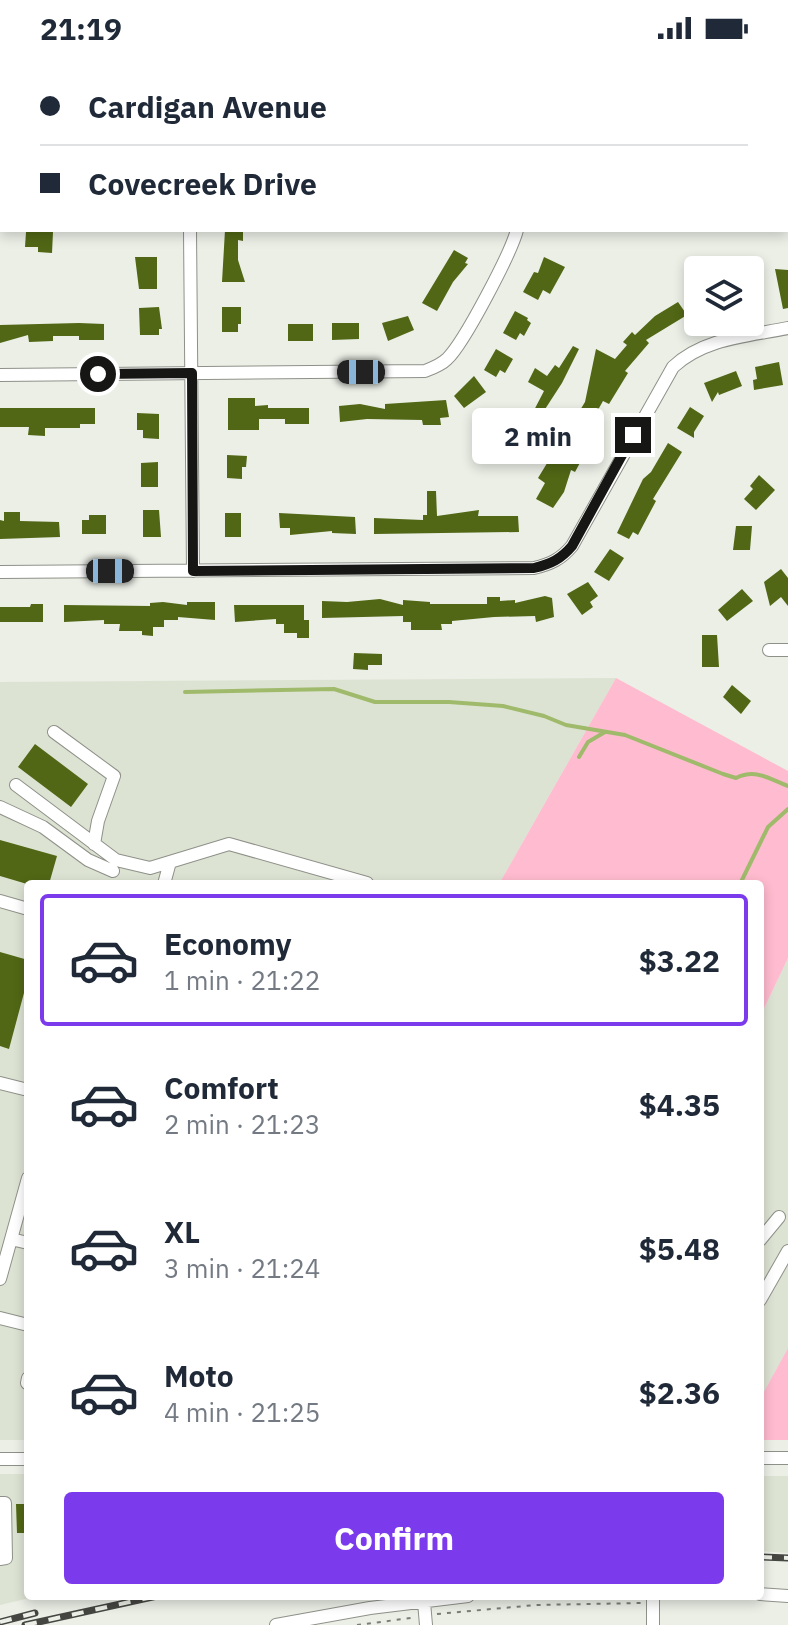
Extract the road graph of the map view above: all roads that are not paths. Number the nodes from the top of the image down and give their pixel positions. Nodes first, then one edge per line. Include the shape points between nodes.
1 (190, 232) edge
2 (516, 232) edge
3 (788, 328) edge
4 (192, 373) junction
5 (0, 375) edge
6 (193, 571) junction
7 (0, 572) edge
8 (769, 650) dead end
9 (788, 650) edge
10 (54, 732) dead end
11 (16, 785) dead end
12 (0, 807) edge
13 (94, 844) junction
14 (170, 862) junction
15 (113, 872) edge
16 (165, 880) edge
17 (356, 880) edge
18 (0, 901) edge
19 (24, 908) edge
20 (0, 1083) edge
21 (24, 1089) edge
22 (24, 1199) edge
23 (779, 1217) dead end
24 (8, 1234) edge
25 (764, 1235) edge
26 (788, 1251) edge
27 (0, 1279) edge
28 (764, 1293) edge
29 (0, 1318) edge
30 (24, 1324) edge
31 (764, 1458) edge
32 (788, 1458) edge
33 (0, 1459) edge
34 (24, 1459) edge
35 (0, 1503) edge
36 (0, 1559) edge
37 (764, 1594) edge
38 (788, 1596) edge
39 (439, 1600) edge
40 (653, 1600) edge
41 (424, 1602) junction
42 (425, 1621) edge
43 (276, 1625) edge
44 (653, 1625) edge

1 - 4 street
2 - 4 street via 454,352 438,366 418,372
3 - 6 street via 712,343 673,367 572,546 547,565
4 - 5 street
4 - 6 street
6 - 7 street
8 - 9 street
10 - 13 street via 114,776
11 - 13 street
12 - 15 street via 43,827
13 - 15 street
14 - 15 street
14 - 16 street
14 - 17 street via 229,844
18 - 19 street
20 - 21 street
22 - 24 street
23 - 25 street
24 - 27 street
26 - 28 street
29 - 30 street
31 - 32 street
33 - 34 street
35 - 36 street via 5,1503 6,1558
37 - 38 street
39 - 41 street
40 - 44 street
41 - 42 street
41 - 43 street

